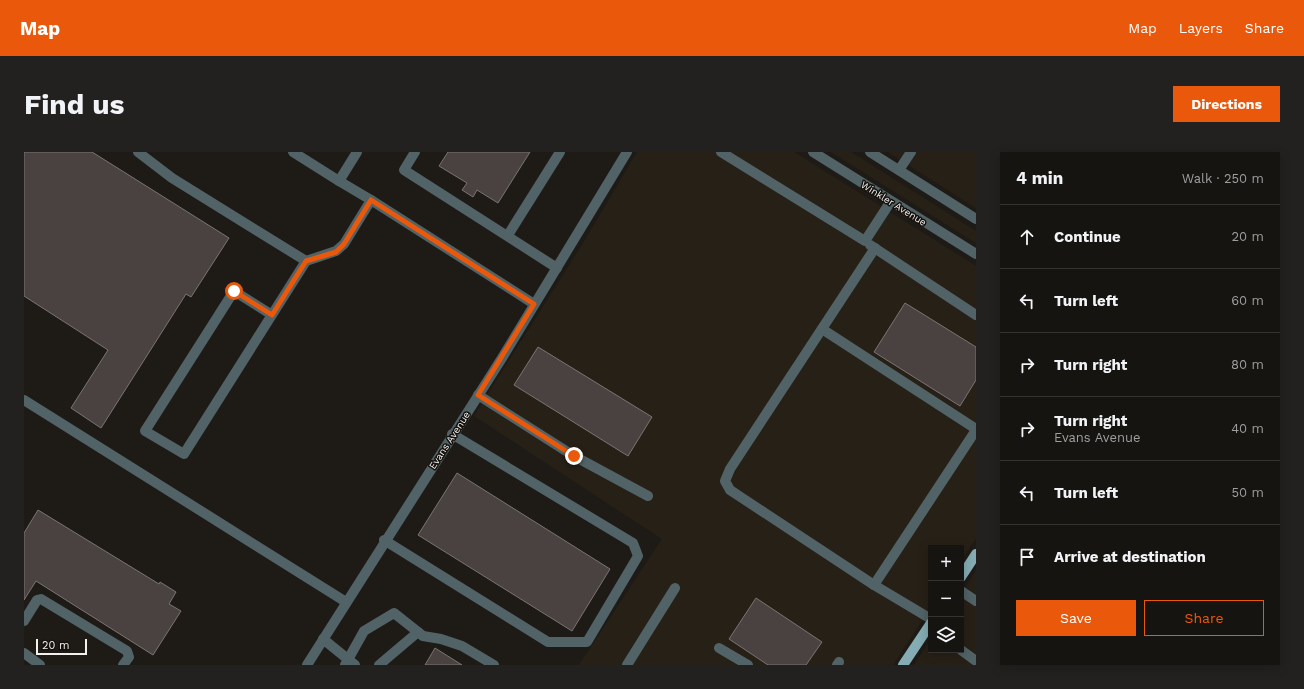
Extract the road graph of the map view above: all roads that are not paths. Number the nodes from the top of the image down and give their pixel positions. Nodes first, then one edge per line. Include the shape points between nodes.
1 (138, 152) edge
2 (293, 152) edge
3 (357, 152) edge
4 (415, 152) edge
5 (560, 152) edge
6 (627, 152) edge
7 (721, 152) edge
8 (813, 152) edge
9 (870, 152) edge
10 (911, 152) edge
11 (899, 170) junction
12 (339, 181) junction
13 (371, 200) junction
14 (891, 201) junction
15 (976, 219) edge
16 (508, 235) junction
17 (865, 241) junction
18 (875, 248) junction
19 (976, 254) edge
20 (306, 261) junction
21 (557, 268) junction
22 (534, 304) junction
23 (272, 315) junction
24 (976, 315) edge
25 (822, 329) junction
26 (478, 395) junction
27 (24, 400) edge
28 (976, 430) edge
29 (452, 434) junction
30 (648, 496) dead end
31 (384, 540) junction
32 (976, 554) edge
33 (964, 572) edge
34 (874, 585) junction
35 (675, 588) dead end
36 (964, 593) edge
37 (976, 601) edge
38 (346, 602) junction
39 (24, 621) edge
40 (928, 624) edge
41 (928, 628) edge
42 (418, 632) junction
43 (323, 639) junction
44 (719, 648) dead end
45 (964, 652) edge
46 (24, 653) edge
47 (976, 661) edge
48 (349, 663) edge
49 (40, 665) edge
50 (123, 665) edge
51 (307, 665) edge
52 (379, 665) edge
53 (494, 665) edge
54 (627, 665) edge
55 (748, 665) edge
56 (903, 665) edge

1 - 20 street via 172,178
2 - 12 street
3 - 12 street
4 - 16 street via 404,170
5 - 16 street
6 - 21 street, Evans Avenue
7 - 17 street
8 - 14 street, Winkler Avenue
9 - 11 street
10 - 11 street
11 - 15 street
12 - 13 street
13 - 20 street via 344,244 336,252
13 - 22 street
14 - 17 street
14 - 19 street, Winkler Avenue
16 - 21 street
17 - 18 street
18 - 24 street
18 - 25 street
20 - 23 street
21 - 22 street, Evans Avenue
22 - 26 street, Evans Avenue
23 - 23 street via 184,454 145,431 234,291
25 - 28 street
25 - 34 street via 730,469 725,481 730,490
26 - 29 street, Evans Avenue
26 - 30 street via 574,456
27 - 38 street
28 - 34 street
29 - 31 street, Evans Avenue
29 - 31 street via 633,543 638,556 587,642 548,642
31 - 38 street, Evans Avenue
32 - 33 main road
34 - 40 street
35 - 54 street
36 - 37 street
38 - 43 street, Evans Avenue
39 - 50 street via 37,600 41,599 126,651 129,657
41 - 56 main road
42 - 48 street via 394,613 364,631
42 - 52 street
42 - 53 street via 423,636 462,646
43 - 48 street
43 - 51 street, Evans Avenue
44 - 55 street
45 - 47 street
46 - 49 street

